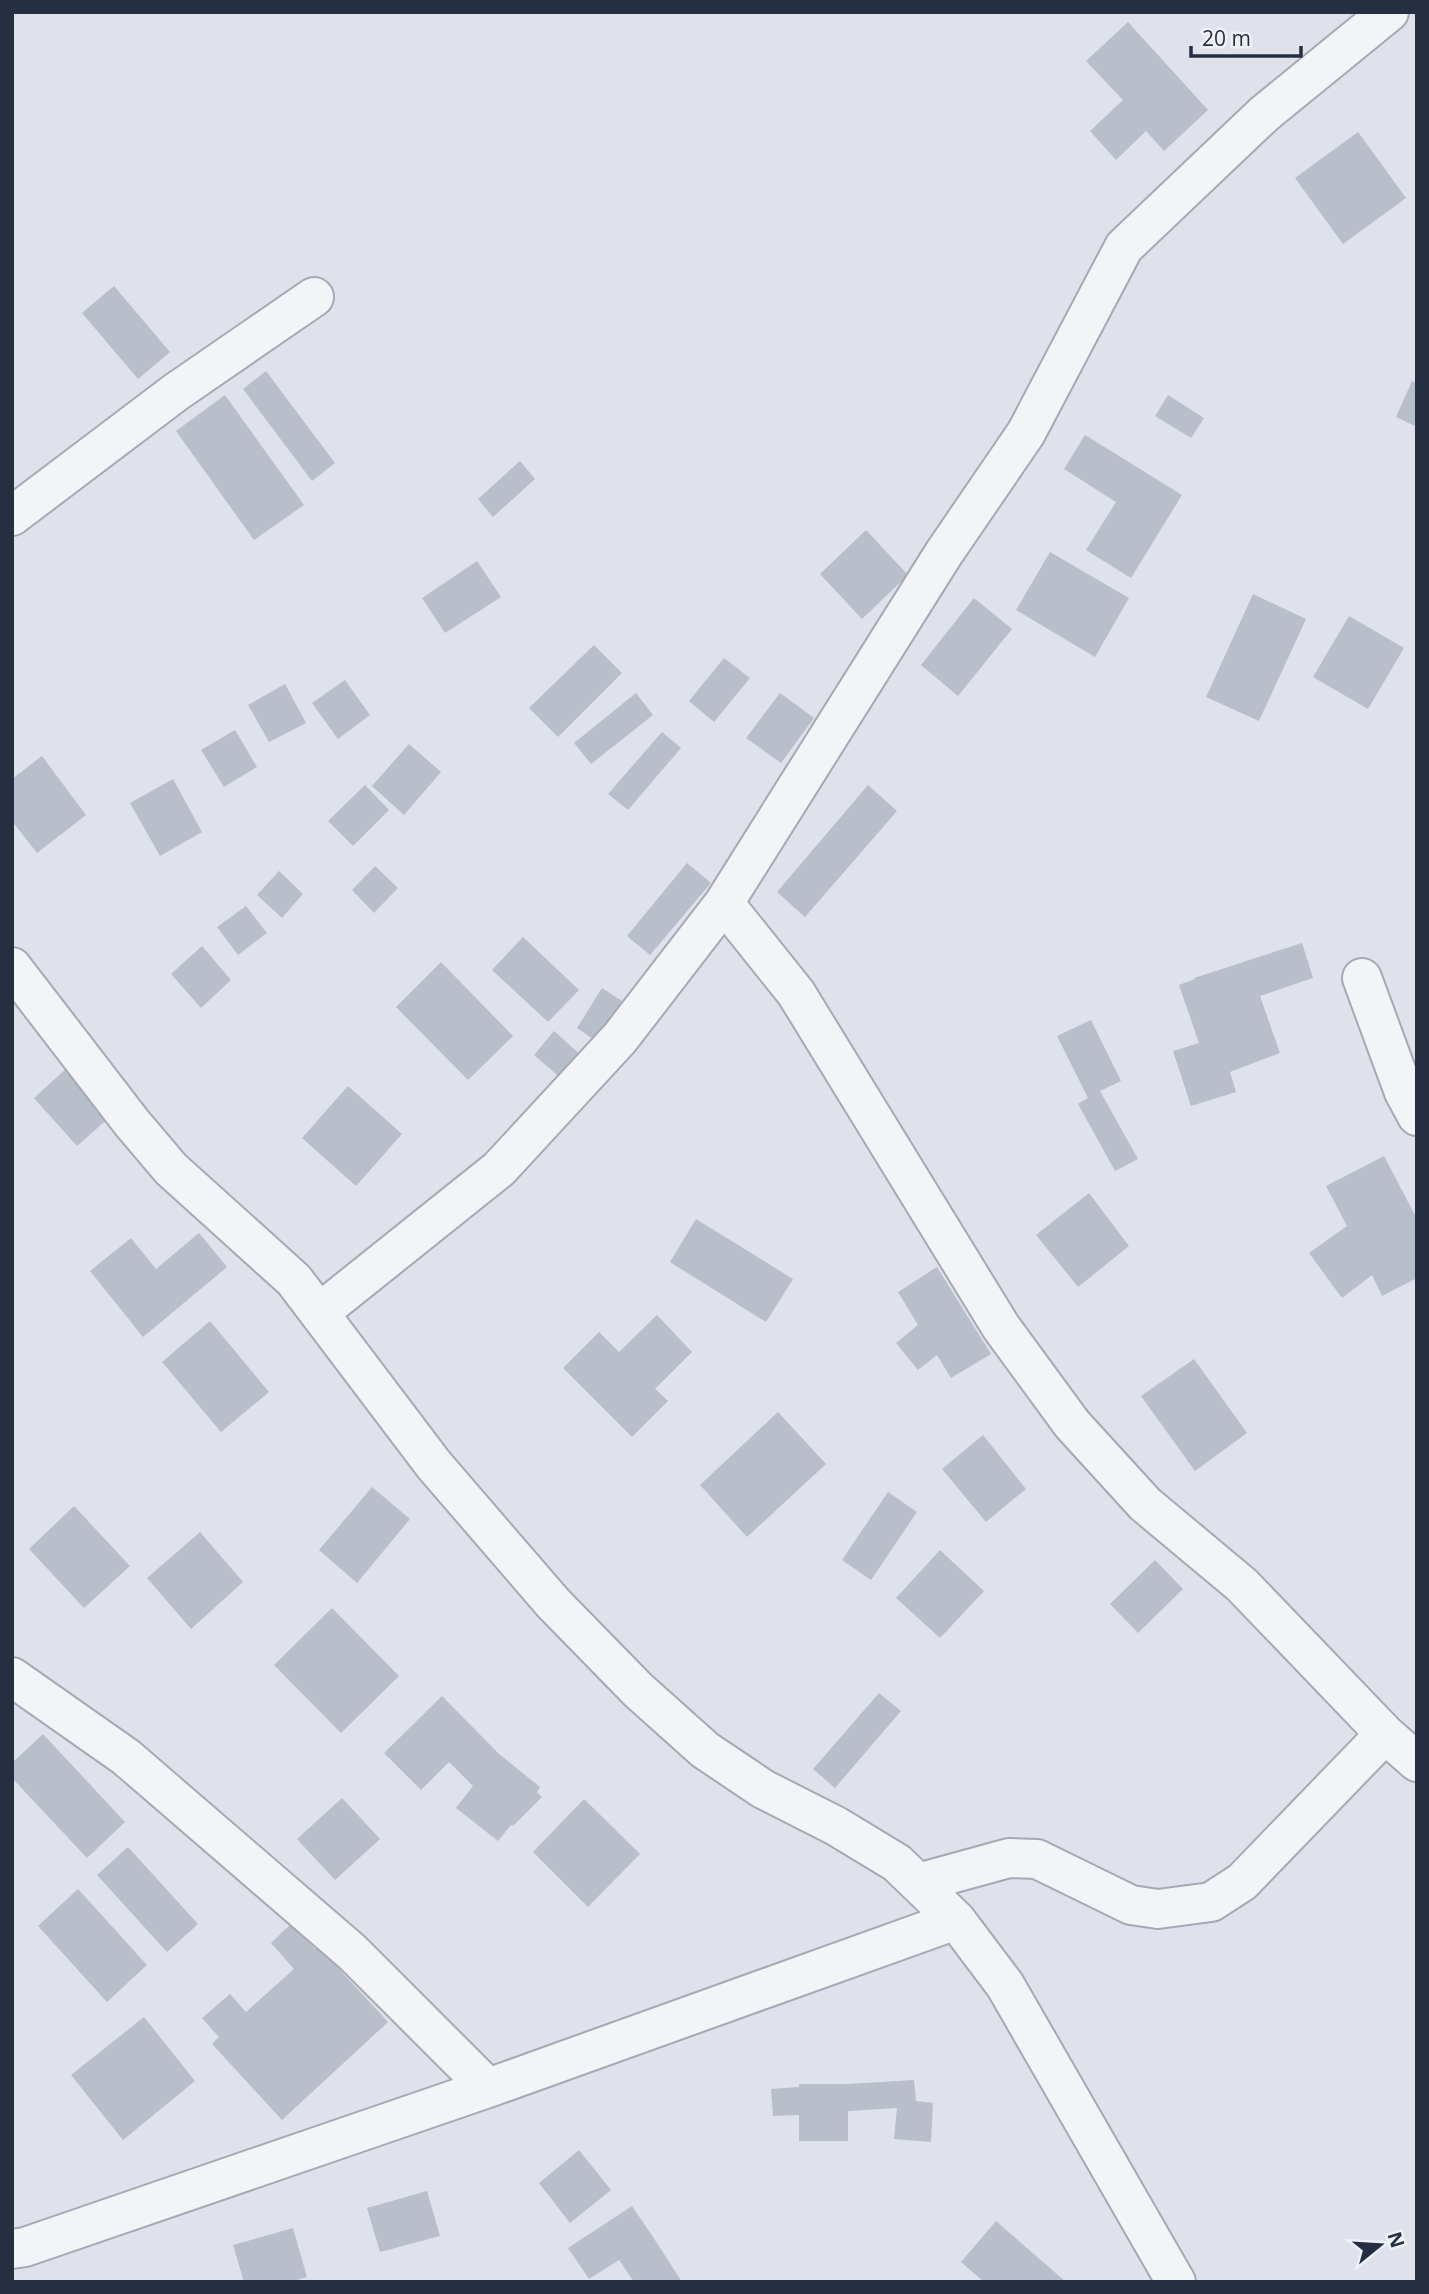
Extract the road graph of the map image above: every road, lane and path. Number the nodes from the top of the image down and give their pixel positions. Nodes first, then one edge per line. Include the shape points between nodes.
1 (1389, 12) edge
2 (314, 297) dead end
3 (12, 516) edge
4 (724, 903) junction
5 (12, 967) edge
6 (1362, 978) dead end
7 (1417, 1116) edge
8 (319, 1313) junction
9 (12, 1677) edge
10 (1385, 1734) junction
11 (1417, 1762) edge
12 (918, 1883) junction
13 (956, 1920) junction
14 (488, 2088) junction
15 (12, 2249) edge
16 (1176, 2282) edge

1 - 4 street via 1264,114 1124,247 1026,433 944,553
2 - 3 street via 176,392
4 - 8 street via 620,1038 499,1168
4 - 10 street via 796,992 1001,1327 1073,1424 1145,1504 1242,1585
5 - 8 street via 172,1169 294,1280
6 - 7 street
8 - 12 street via 434,1465 554,1603 638,1689 705,1750 897,1863
9 - 14 street via 137,1766 352,1952
10 - 11 street
10 - 12 street via 1242,1882 1211,1902 1158,1909 1131,1905 1037,1860 1009,1858
12 - 13 street
13 - 14 street
13 - 16 street via 1006,1985
14 - 15 street

